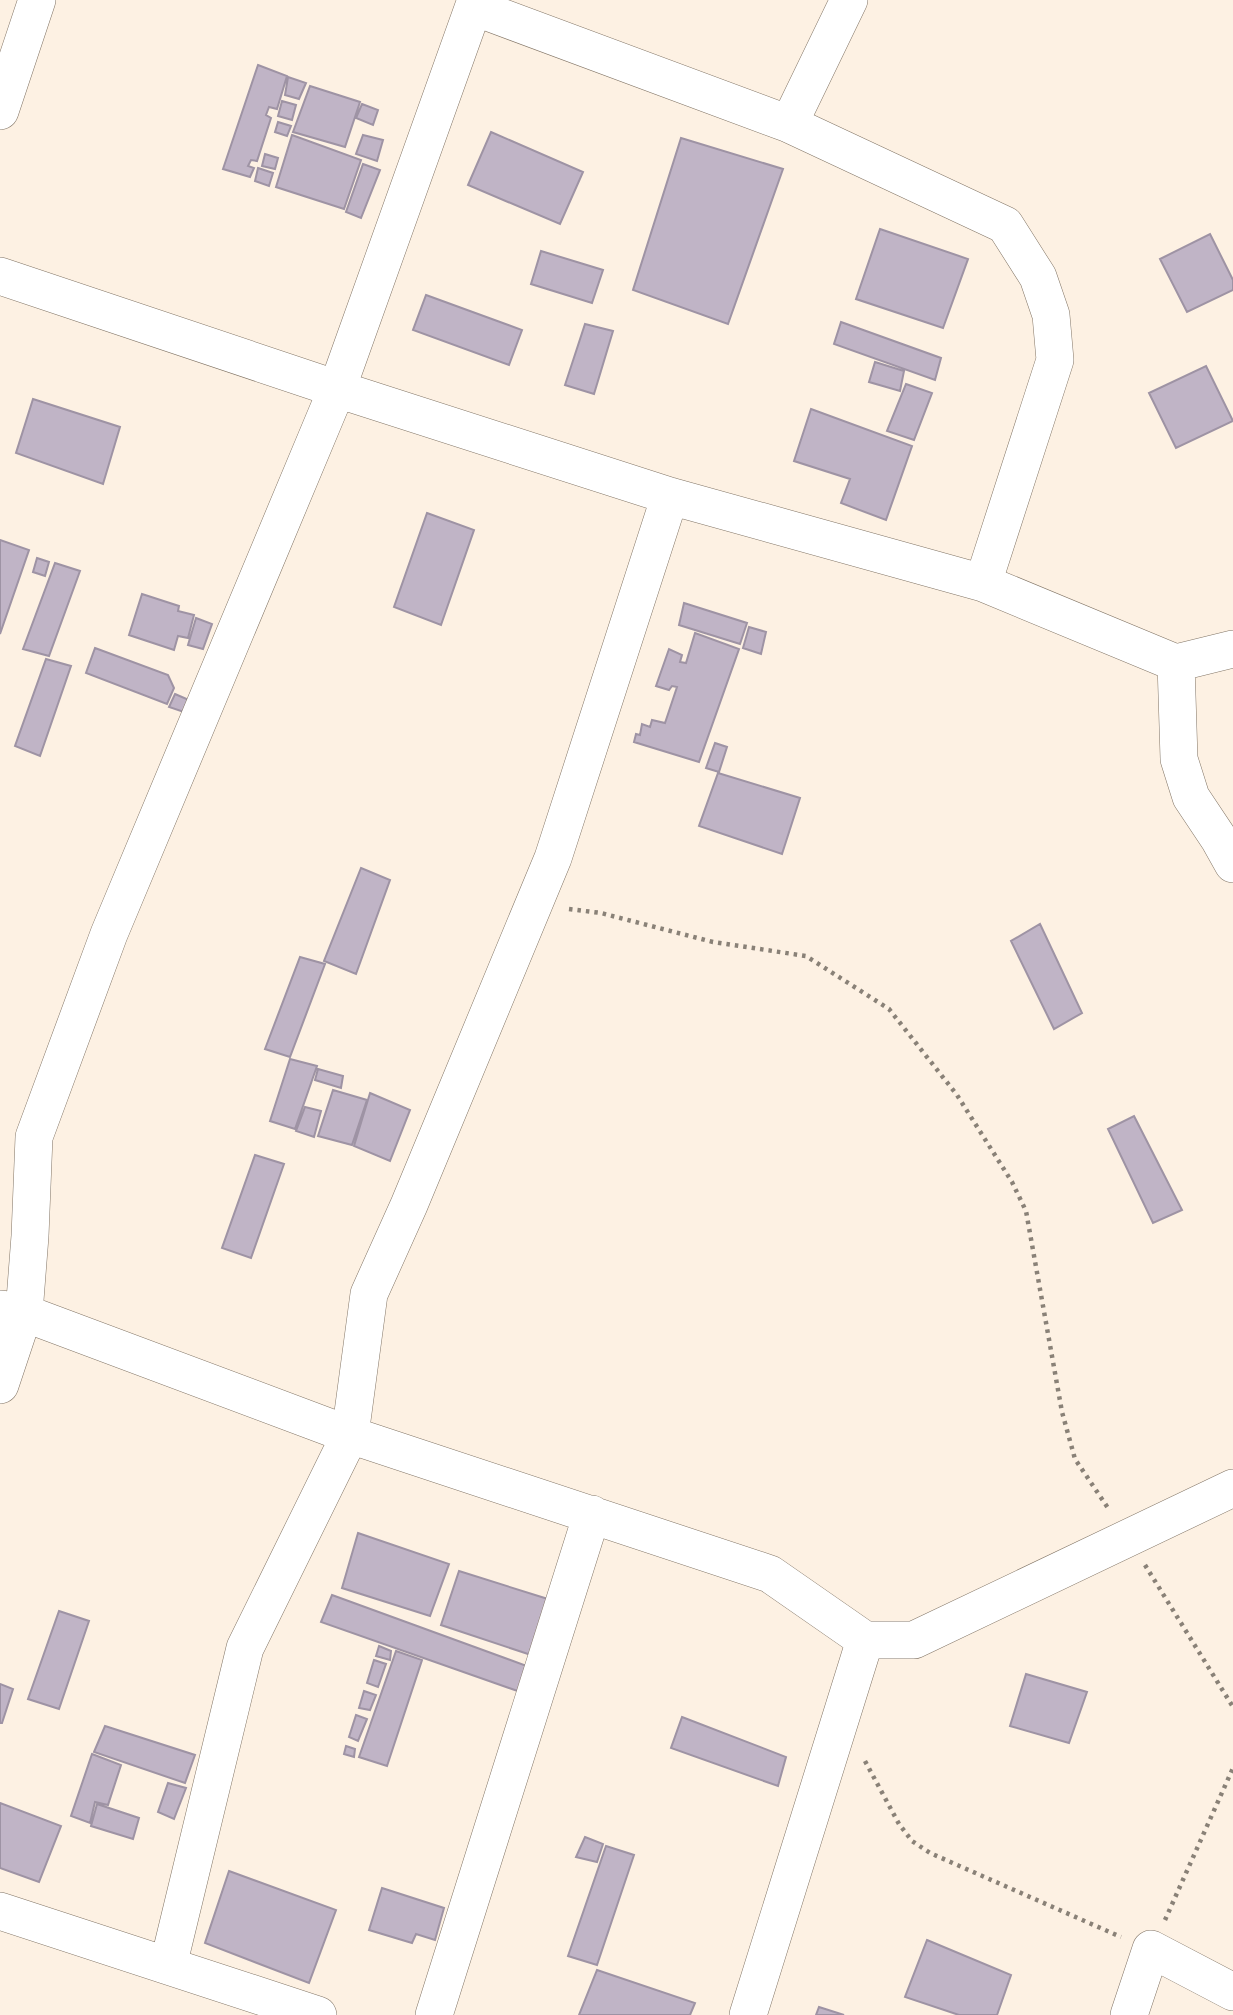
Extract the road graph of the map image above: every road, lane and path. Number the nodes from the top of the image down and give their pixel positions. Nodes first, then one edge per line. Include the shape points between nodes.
1 (37, 0) edge
2 (849, 0) edge
3 (475, 3) edge
4 (0, 111) edge
5 (789, 124) junction
6 (0, 276) edge
7 (337, 389) junction
8 (670, 496) junction
9 (983, 583) junction
10 (1233, 649) edge
11 (1176, 663) junction
12 (1233, 864) edge
13 (533, 906) junction
14 (12, 1310) edge
15 (0, 1385) edge
16 (349, 1435) junction
17 (1233, 1488) edge
18 (592, 1514) junction
19 (1129, 1539) junction
20 (865, 1640) junction
21 (1233, 1707) edge
22 (841, 1717) junction
23 (1233, 1768) edge
24 (0, 1912) edge
25 (1151, 1950) junction
26 (167, 1966) junction
27 (1233, 1992) edge
28 (317, 2015) edge
29 (434, 2015) edge
30 (748, 2015) edge
31 (1129, 2015) edge

1 - 4 street
2 - 5 street
3 - 5 street
3 - 7 street
5 - 9 street via 1005,225 1038,277 1051,315 1055,360
6 - 7 street
7 - 8 street
7 - 14 street via 109,934 34,1137 30,1236
8 - 9 street
8 - 13 street via 553,858
9 - 11 street
10 - 11 street
11 - 12 street via 1179,759 1191,797
13 - 16 street via 369,1294
13 - 19 path via 601,913 713,942 806,956 889,1009 957,1095 1026,1212 1062,1412 1075,1459
14 - 15 street
14 - 16 street
16 - 18 street
16 - 26 street via 245,1648
17 - 19 street
18 - 20 street via 770,1574
18 - 29 street
19 - 20 street via 914,1640
19 - 21 path
20 - 22 street
22 - 25 path via 912,1840 930,1853
22 - 30 street
23 - 25 path
24 - 26 street
25 - 27 street
25 - 31 street
26 - 28 street

